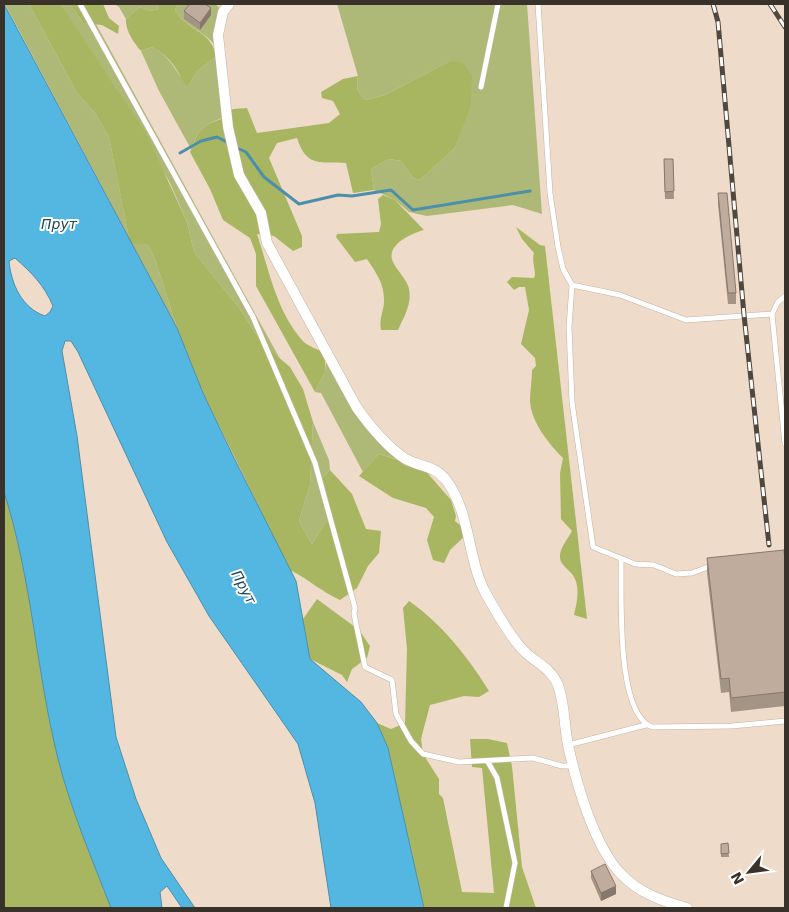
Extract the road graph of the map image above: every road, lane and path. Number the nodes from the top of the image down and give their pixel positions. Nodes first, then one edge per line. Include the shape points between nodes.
1 (80, 4) edge
2 (229, 4) edge
3 (498, 4) edge
4 (538, 4) edge
5 (481, 87) dead end
6 (572, 285) junction
7 (785, 296) edge
8 (772, 314) junction
9 (785, 444) edge
10 (621, 559) junction
11 (716, 562) edge
12 (785, 721) edge
13 (646, 724) junction
14 (568, 745) junction
15 (488, 762) junction
16 (574, 766) junction
17 (506, 908) edge
18 (687, 908) edge

1 - 15 lane via 253,317 314,463 355,608 365,667 392,680 396,714 423,754 459,762
2 - 14 street via 223,12 218,35 228,127 239,174 260,213 267,243 357,408 405,458 436,470 446,480 464,519 485,592 524,651 547,668 558,684
3 - 5 lane
4 - 6 lane via 550,193 563,269
6 - 8 lane via 620,295 686,320
6 - 10 lane via 569,327 572,402 593,547
7 - 8 lane
8 - 9 lane
10 - 11 lane via 654,565 676,574 692,573
10 - 13 lane via 625,680 633,706
12 - 13 lane via 732,726 652,727
13 - 14 lane
14 - 16 street
15 - 16 lane via 533,758
15 - 17 lane via 497,778 515,863
16 - 18 street via 594,827 620,873 652,897

